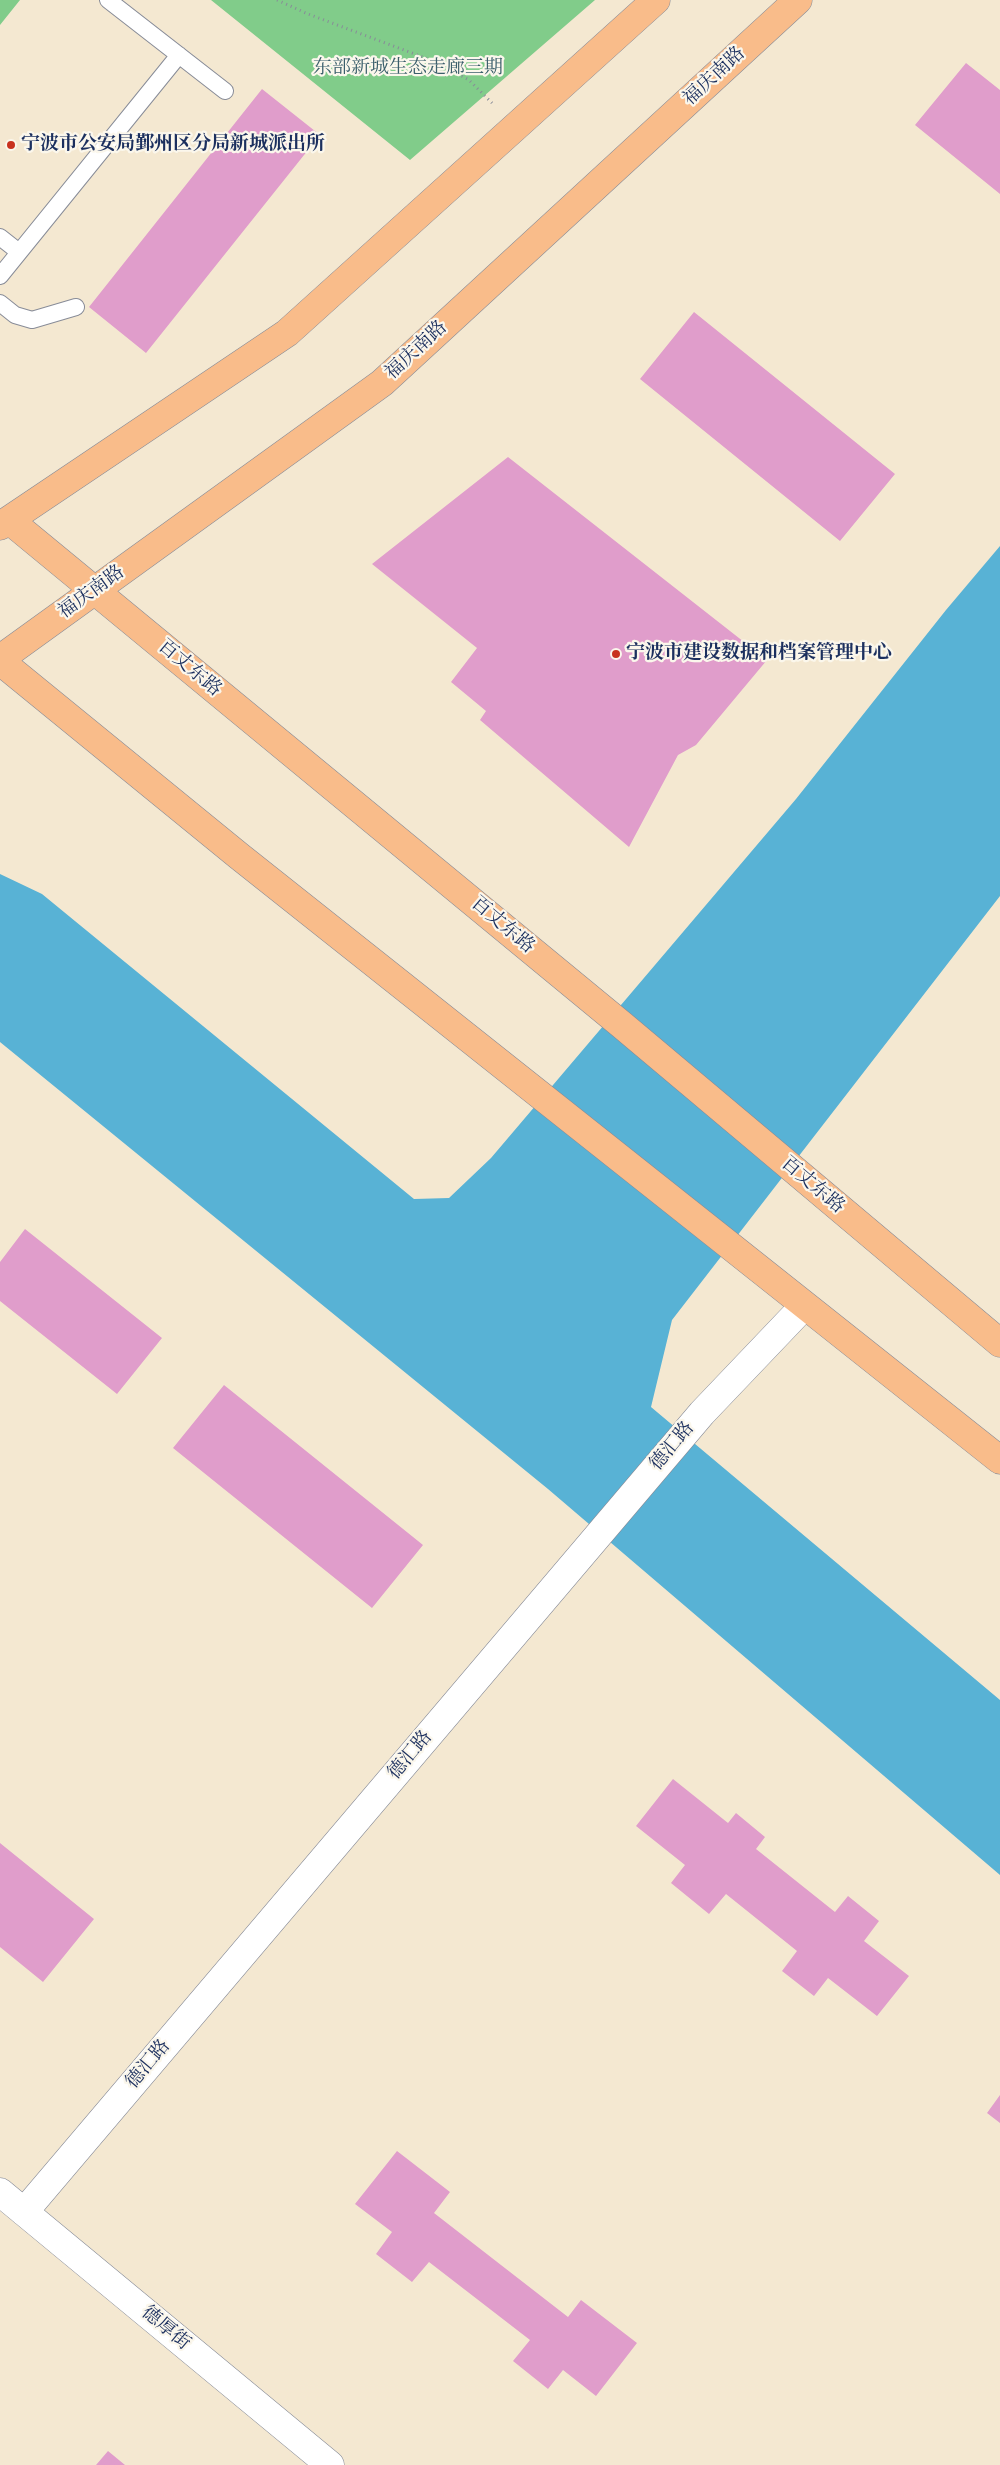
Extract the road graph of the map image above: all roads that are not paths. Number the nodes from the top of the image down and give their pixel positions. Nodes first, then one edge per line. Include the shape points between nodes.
1 (108, 0) edge
2 (656, 0) edge
3 (798, 0) edge
4 (179, 56) junction
5 (225, 91) dead end
6 (0, 237) edge
7 (19, 252) junction
8 (0, 276) edge
9 (0, 303) edge
10 (76, 307) dead end
11 (3, 520) edge
12 (95, 591) junction
13 (0, 660) edge
14 (804, 1306) junction
15 (1000, 1343) edge
16 (1000, 1460) edge
17 (0, 2192) edge
18 (24, 2212) junction
19 (330, 2465) edge

1 - 4 lane
2 - 11 main road via 287,332
3 - 12 main road, 福庆南路 via 382,383
4 - 5 lane
4 - 7 lane
6 - 7 lane
7 - 8 lane
9 - 10 lane via 15,315 32,320
11 - 12 main road, 百丈东路
12 - 13 main road, 福庆南路
12 - 15 main road, 百丈东路 via 622,1025
13 - 14 main road via 239,856
14 - 16 main road
14 - 18 street, 德汇路 via 702,1412
17 - 18 street, 德厚街
18 - 19 street, 德厚街

